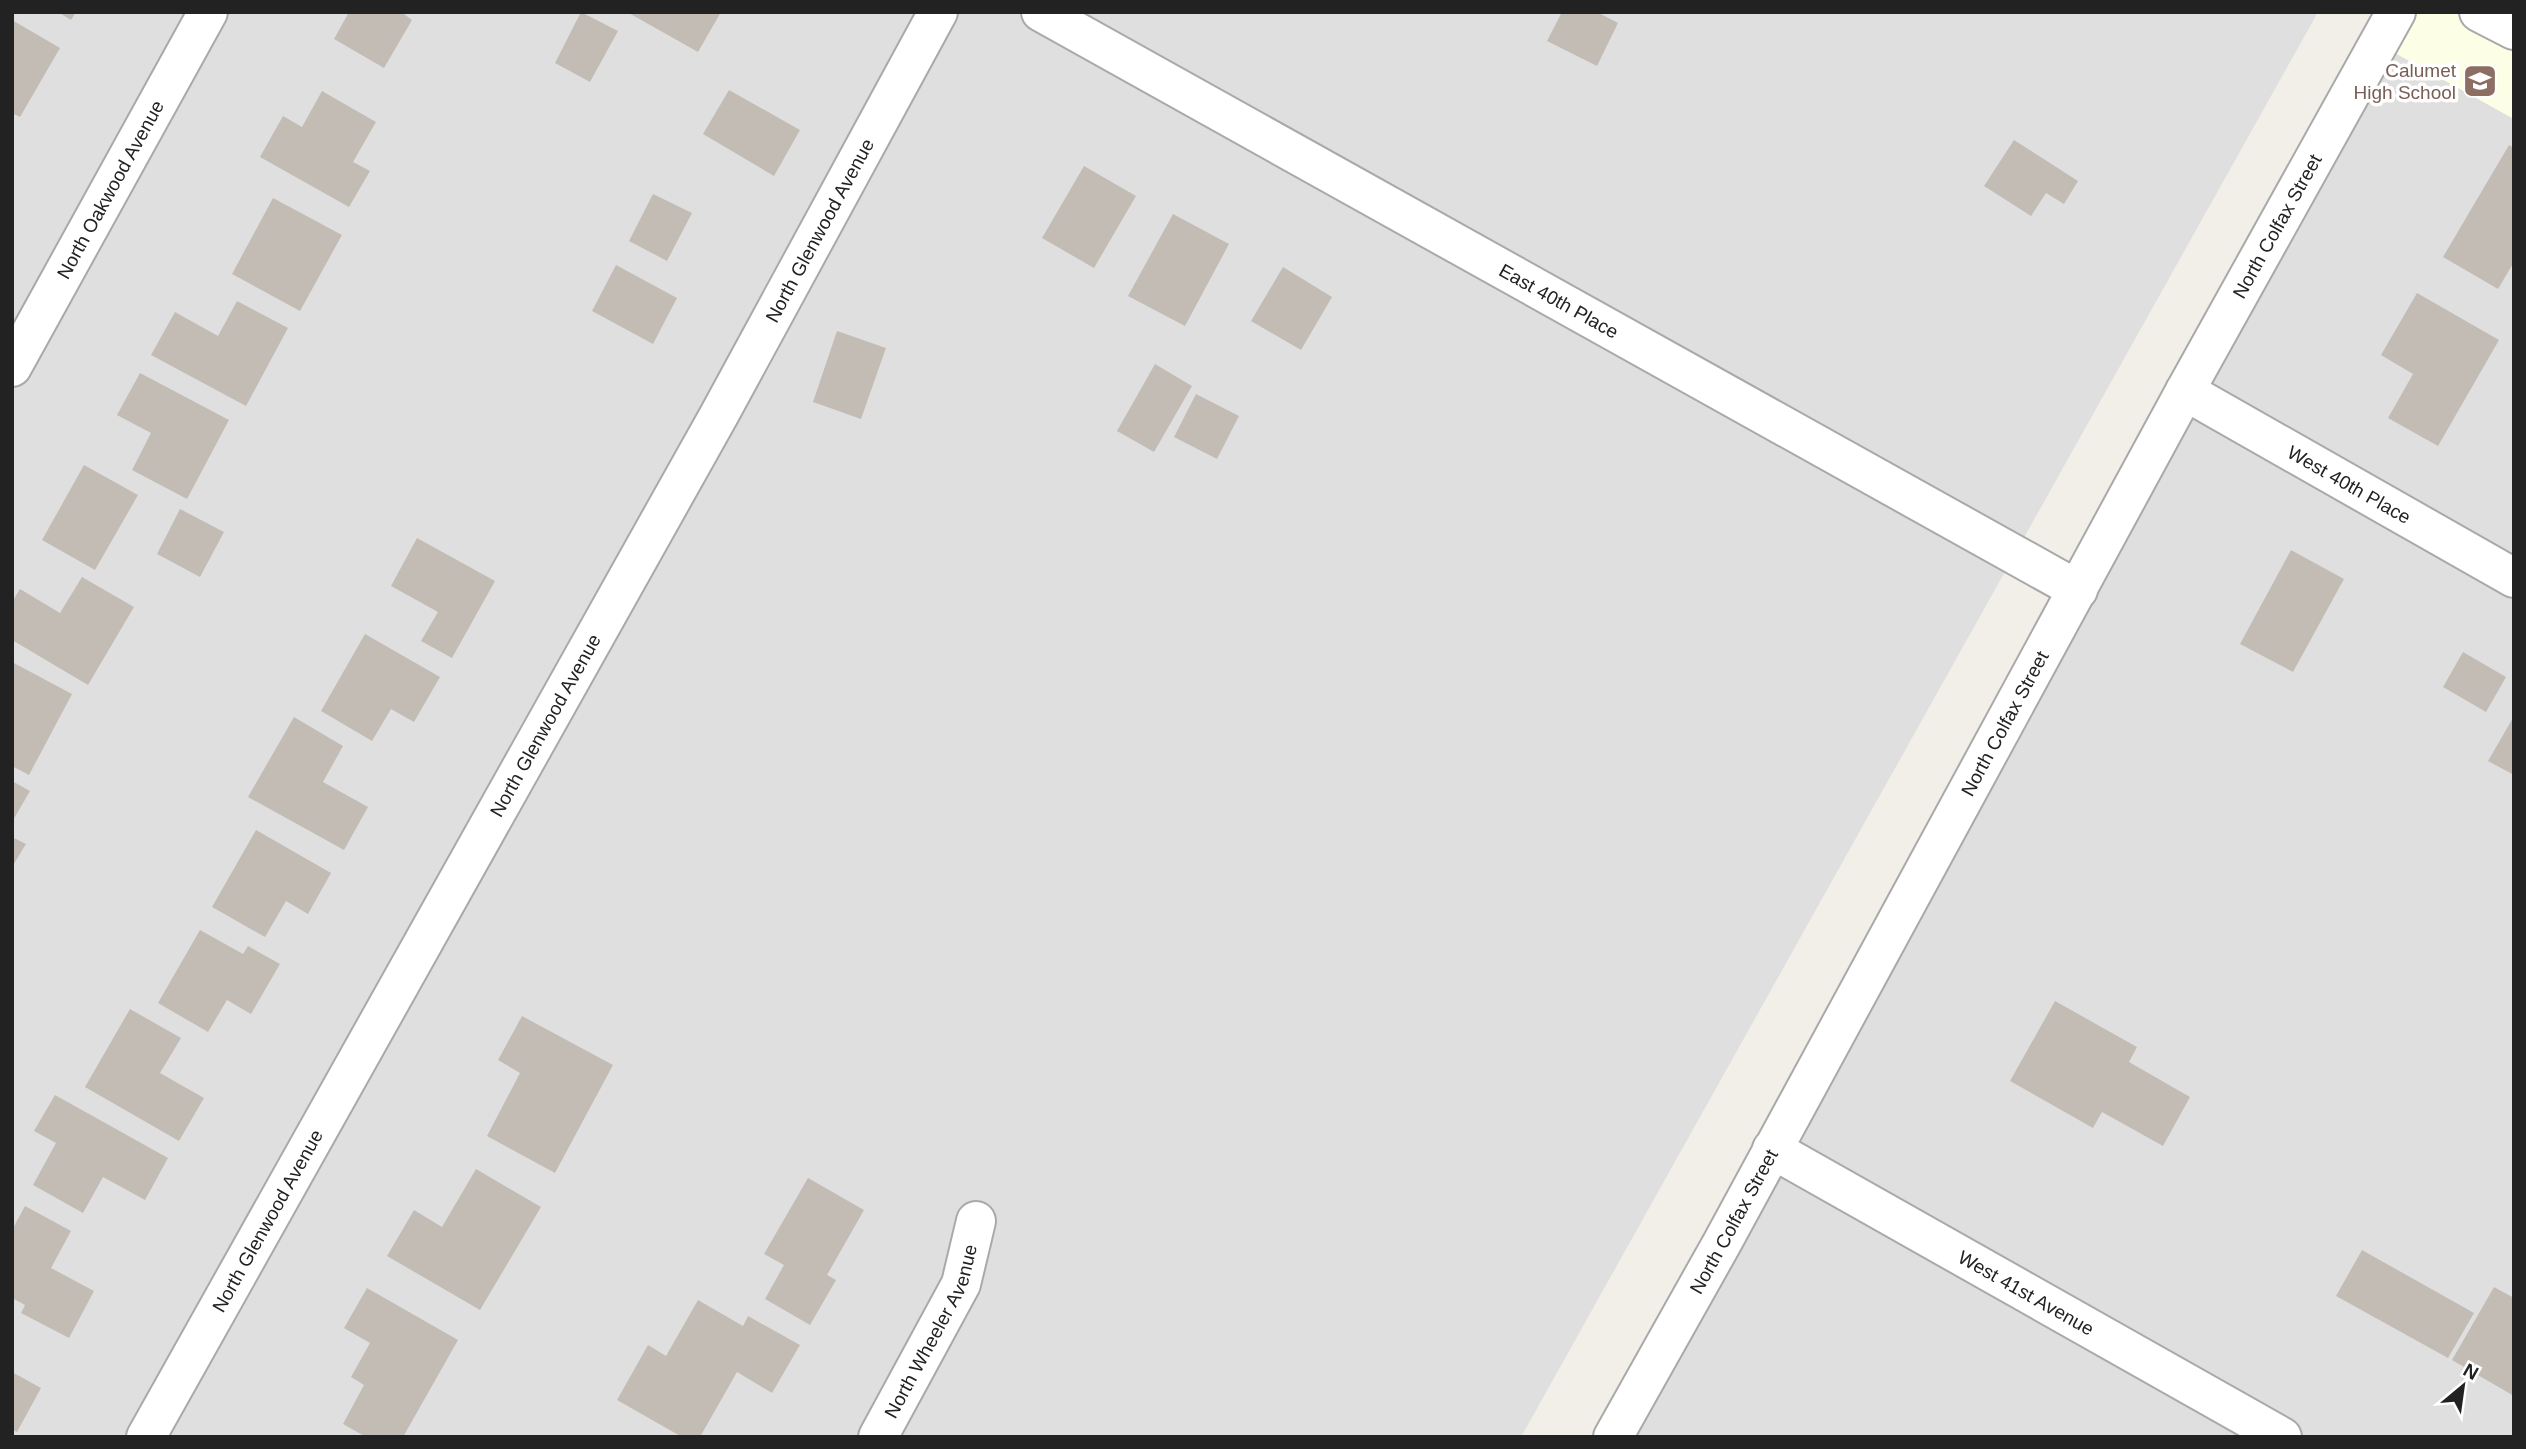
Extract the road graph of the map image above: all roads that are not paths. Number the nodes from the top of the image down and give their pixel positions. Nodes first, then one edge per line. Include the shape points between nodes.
1 (208, 12) edge
2 (938, 12) edge
3 (1041, 12) edge
4 (2396, 12) edge
5 (12, 367) edge
6 (2185, 391) junction
7 (2514, 578) edge
8 (2078, 590) junction
9 (1772, 1149) junction
10 (976, 1221) dead end
11 (146, 1437) edge
12 (878, 1437) edge
13 (1613, 1437) edge
14 (2282, 1437) edge

1 - 5 street, North Oakwood Avenue
2 - 11 street, North Glenwood Avenue via 719,415
3 - 8 street, East 40th Place
4 - 6 street, North Colfax Street
6 - 7 street, West 40th Place
6 - 8 street, North Colfax Street
8 - 9 street, North Colfax Street
9 - 13 street, North Colfax Street
9 - 14 street, West 41st Avenue
10 - 12 street, North Wheeler Avenue via 961,1284

